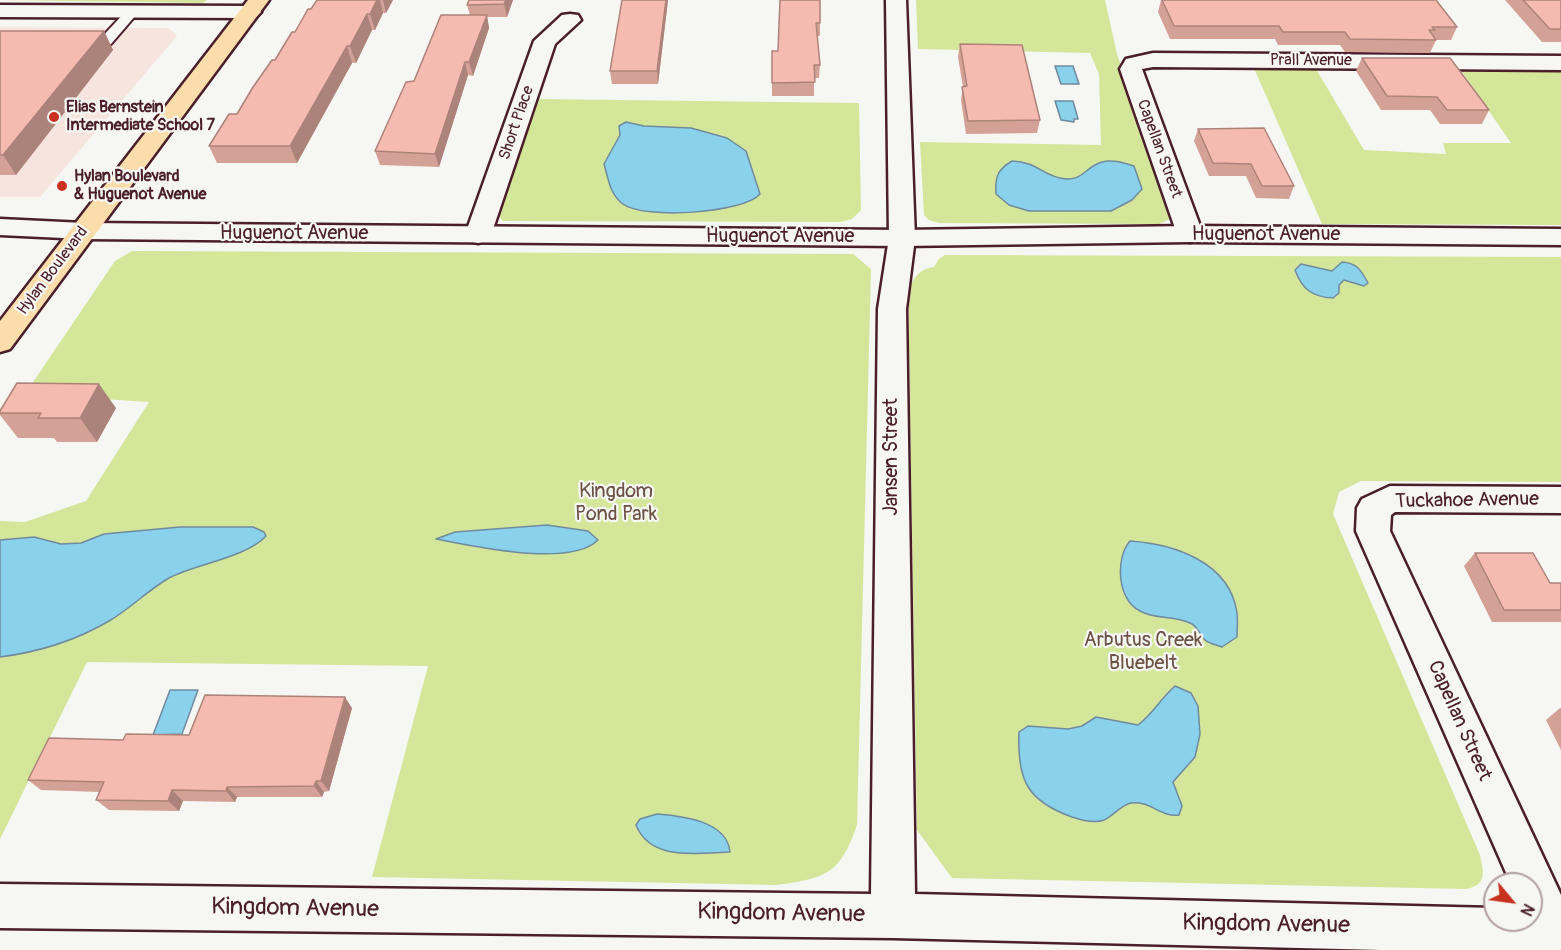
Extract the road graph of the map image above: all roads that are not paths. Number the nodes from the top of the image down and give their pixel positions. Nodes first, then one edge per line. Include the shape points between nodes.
1 (896, 0) edge
2 (254, 6) edge
3 (0, 11) edge
4 (132, 12) junction
5 (570, 20) dead end
6 (106, 41) edge
7 (1561, 63) edge
8 (1134, 64) joint
9 (0, 227) edge
10 (84, 231) junction
11 (1190, 234) junction
12 (478, 235) junction
13 (1561, 237) edge
14 (902, 238) junction
15 (0, 342) edge
16 (1561, 500) edge
17 (1374, 508) joint
18 (0, 906) edge
19 (893, 915) junction
20 (1558, 932) edge

1 - 14 street, Jansen Street
2 - 4 street
2 - 10 main road, Hylan Boulevard
3 - 4 street
4 - 6 lane
5 - 12 street, Short Place via 545,41
7 - 8 street, Prall Avenue via 1153,60
8 - 11 street, Capellan Street via 1132,75
9 - 10 street, Huguenot Avenue
10 - 12 street, Huguenot Avenue
10 - 15 main road, Hylan Boulevard
11 - 13 street, Huguenot Avenue
11 - 14 street, Huguenot Avenue
12 - 14 street, Huguenot Avenue
14 - 19 street, Jansen Street via 892,309
16 - 17 street, Tuckahoe Avenue via 1390,499
17 - 20 street, Capellan Street via 1373,531
18 - 19 street, Kingdom Avenue
19 - 20 street, Kingdom Avenue

